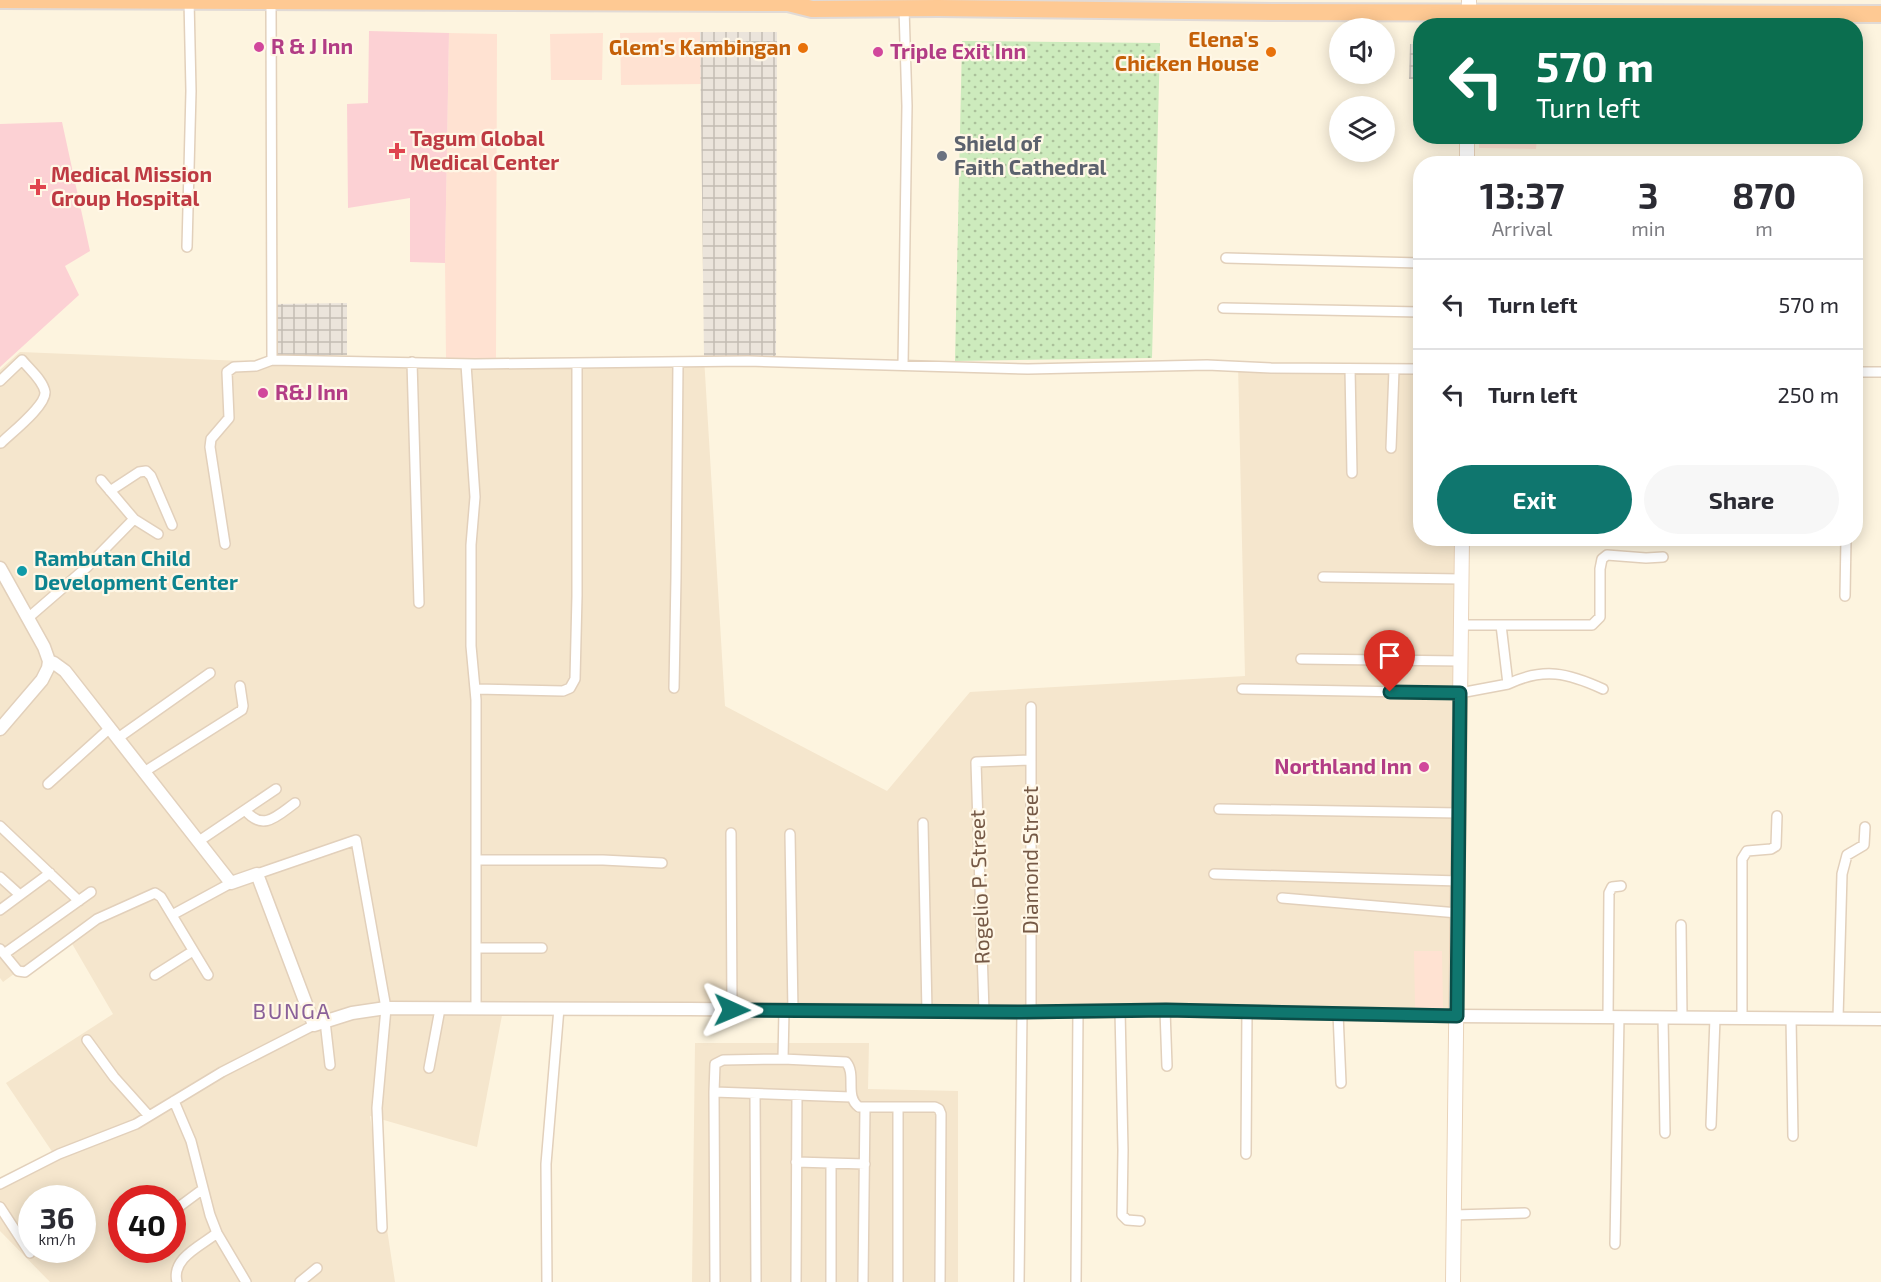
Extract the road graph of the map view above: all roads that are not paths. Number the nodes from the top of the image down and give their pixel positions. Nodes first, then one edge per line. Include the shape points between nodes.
1 (0, 0) edge
2 (1099, 0) edge
3 (189, 1) edge
4 (540, 1) edge
5 (271, 2) junction
6 (796, 2) edge
7 (938, 4) edge
8 (1881, 5) edge
9 (1312, 7) junction
10 (904, 8) junction
11 (1633, 8) junction
12 (1469, 9) edge
13 (1881, 14) edge
14 (187, 246) dead end
15 (1226, 258) dead end
16 (1413, 263) edge
17 (1223, 308) dead end
18 (1413, 312) edge
19 (272, 360) junction
20 (412, 362) junction
21 (577, 363) junction
22 (678, 363) junction
23 (466, 364) junction
24 (903, 365) junction
25 (1350, 369) junction
26 (1413, 369) edge
27 (1394, 370) junction
28 (1863, 372) edge
29 (1881, 372) edge
30 (0, 381) edge
31 (1, 443) edge
32 (1391, 448) dead end
33 (1352, 473) dead end
34 (101, 480) dead end
35 (110, 491) junction
36 (134, 519) junction
37 (172, 525) dead end
38 (159, 534) dead end
39 (225, 544) dead end
40 (1462, 546) edge
41 (1846, 546) edge
42 (1664, 557) dead end
43 (0, 568) edge
44 (1323, 577) dead end
45 (1462, 579) junction
46 (1845, 596) dead end
47 (419, 603) dead end
48 (28, 618) junction
49 (1461, 625) junction
50 (1501, 625) junction
51 (1301, 659) dead end
52 (49, 661) junction
53 (1460, 661) junction
54 (210, 673) dead end
55 (1508, 684) junction
56 (240, 686) dead end
57 (674, 688) dead end
58 (476, 689) junction
59 (1242, 689) dead end
60 (1603, 689) dead end
61 (1460, 693) junction
62 (1031, 707) dead end
63 (0, 729) edge
64 (114, 733) junction
65 (1031, 760) junction
66 (144, 772) junction
67 (48, 784) dead end
68 (276, 789) dead end
69 (295, 803) dead end
70 (1219, 809) dead end
71 (245, 810) junction
72 (1458, 813) junction
73 (1777, 816) dead end
74 (923, 823) dead end
75 (0, 826) edge
76 (1866, 827) dead end
77 (731, 833) dead end
78 (790, 834) dead end
79 (198, 841) junction
80 (476, 860) junction
81 (662, 863) dead end
82 (50, 873) junction
83 (256, 874) junction
84 (1214, 874) dead end
85 (0, 877) edge
86 (1458, 881) junction
87 (231, 883) junction
88 (1621, 885) dead end
89 (92, 892) dead end
90 (20, 895) junction
91 (1282, 898) dead end
92 (79, 901) junction
93 (0, 910) edge
94 (1458, 913) junction
95 (172, 915) junction
96 (1681, 925) dead end
97 (476, 948) junction
98 (542, 948) dead end
99 (2, 951) edge
100 (194, 951) junction
101 (155, 975) dead end
102 (208, 975) dead end
103 (386, 1008) junction
104 (559, 1008) junction
105 (440, 1009) junction
106 (476, 1009) junction
107 (732, 1010) junction
108 (1120, 1010) junction
109 (1166, 1010) junction
110 (788, 1011) junction
111 (1078, 1011) junction
112 (1247, 1011) junction
113 (927, 1012) junction
114 (984, 1012) junction
115 (1026, 1012) junction
116 (1338, 1012) junction
117 (1457, 1016) junction
118 (1613, 1017) junction
119 (1663, 1017) junction
120 (1682, 1017) junction
121 (1715, 1018) junction
122 (1742, 1018) junction
123 (1791, 1018) junction
124 (1838, 1018) junction
125 (1881, 1019) edge
126 (320, 1023) junction
127 (87, 1040) dead end
128 (783, 1059) junction
129 (330, 1065) dead end
130 (1167, 1066) dead end
131 (429, 1068) dead end
132 (1341, 1083) dead end
133 (714, 1092) junction
134 (755, 1094) junction
135 (797, 1095) junction
136 (851, 1097) junction
137 (174, 1101) junction
138 (865, 1107) junction
139 (898, 1107) junction
140 (149, 1116) junction
141 (1711, 1125) dead end
142 (1665, 1132) dead end
143 (1793, 1136) dead end
144 (1246, 1154) dead end
145 (796, 1162) junction
146 (831, 1164) junction
147 (865, 1164) junction
148 (0, 1184) edge
149 (203, 1189) junction
150 (186, 1202) edge
151 (0, 1207) edge
152 (1525, 1213) dead end
153 (1454, 1215) junction
154 (1140, 1221) dead end
155 (382, 1228) dead end
156 (217, 1233) junction
157 (18, 1235) edge
158 (1615, 1244) dead end
159 (317, 1269) dead end
160 (177, 1282) edge
161 (246, 1282) edge
162 (300, 1282) edge
163 (547, 1282) edge
164 (715, 1282) edge
165 (756, 1282) edge
166 (796, 1282) edge
167 (831, 1282) edge
168 (863, 1282) edge
169 (898, 1282) edge
170 (940, 1282) edge
171 (1019, 1282) edge
172 (1076, 1282) edge
173 (1453, 1282) edge

1 - 3 highway
2 - 9 highway
3 - 5 highway
3 - 14 street
4 - 5 highway
4 - 6 highway
5 - 19 street
6 - 10 highway via 812,9
7 - 9 highway
7 - 10 highway
8 - 11 highway
9 - 12 highway
10 - 24 street via 907,106
11 - 12 highway
11 - 13 highway
15 - 16 street
17 - 18 street
19 - 20 street
19 - 39 street via 256,366 234,367 227,372 229,418 210,442
20 - 23 street
20 - 47 street
21 - 22 street
21 - 23 street
21 - 58 street via 575,679 563,691
22 - 24 street
22 - 57 street
23 - 58 street via 475,497 471,646
24 - 25 street
25 - 27 street
25 - 33 street
26 - 27 street
27 - 32 street
28 - 29 street
30 - 31 street via 22,360 45,392 38,408
34 - 35 street
35 - 36 street
35 - 37 street via 146,471
36 - 38 street
36 - 48 street
40 - 45 main road
41 - 46 street
42 - 50 street via 1607,555 1602,559 1600,617 1592,625
43 - 48 street
44 - 45 street
45 - 49 main road
48 - 52 street
49 - 50 street
49 - 53 main road
50 - 55 street
51 - 53 street
52 - 63 street via 42,680
52 - 64 street via 65,671
53 - 61 main road
54 - 64 street
55 - 60 street via 1546,674 1569,676
55 - 61 street
56 - 66 street via 240,712
58 - 80 street
59 - 61 street
61 - 72 main road
62 - 65 street, Diamond Street
64 - 66 street
64 - 67 street
65 - 114 street, Rogelio P. Street via 976,762
65 - 115 street, Diamond Street
66 - 79 street
68 - 71 street
69 - 71 street via 261,822
70 - 72 street
71 - 79 street
72 - 86 main road
73 - 122 street via 1776,846 1747,851 1742,859
74 - 113 street
75 - 82 street
76 - 124 street via 1864,845 1847,855 1842,874
77 - 107 street
78 - 110 street
79 - 87 street
80 - 81 street
80 - 97 street
82 - 90 street
82 - 92 street
83 - 87 street
83 - 103 street via 356,840
83 - 126 street
84 - 86 street
85 - 90 street
86 - 94 main road
87 - 95 street
88 - 118 street via 1612,887 1609,893
89 - 92 street
90 - 93 street
91 - 94 street
92 - 99 street
94 - 117 main road
95 - 99 street via 161,897 151,893 97,919 25,972 18,971
95 - 100 street
96 - 120 street
97 - 98 street
97 - 106 street
100 - 101 street
100 - 102 street
103 - 105 street
103 - 126 street
103 - 155 street via 376,1108
104 - 106 street
104 - 107 street
104 - 163 street via 546,1164
105 - 106 street
105 - 131 street
107 - 110 street
108 - 109 street
108 - 111 street
108 - 154 street via 1122,1215 1127,1220
109 - 112 street
109 - 130 street
110 - 113 street
110 - 128 street
111 - 115 street
111 - 172 street
112 - 116 street
112 - 144 street
113 - 114 street
114 - 115 street
115 - 171 street, Diamond Street
116 - 117 street
116 - 132 street
117 - 118 street
117 - 153 main road
118 - 119 street
118 - 158 street
119 - 120 street
119 - 142 street
120 - 121 street
121 - 122 street
121 - 141 street
122 - 123 street
123 - 124 street
123 - 143 street
124 - 125 street
126 - 129 street
126 - 137 street
127 - 140 street
128 - 133 street via 720,1060 714,1068
128 - 136 street via 846,1062 850,1067
133 - 134 street
133 - 164 street
134 - 135 street
134 - 165 street
135 - 136 street
135 - 145 street
136 - 138 street via 856,1105
137 - 140 street
137 - 149 street
138 - 139 street
138 - 147 street
139 - 169 street
139 - 170 street via 935,1107 941,1114
140 - 148 street
145 - 146 street
145 - 166 street
146 - 147 street
146 - 167 street
147 - 168 street
149 - 150 street
149 - 156 street
151 - 157 street
152 - 153 street
153 - 173 main road
156 - 160 street via 179,1262
156 - 161 street
159 - 162 street

